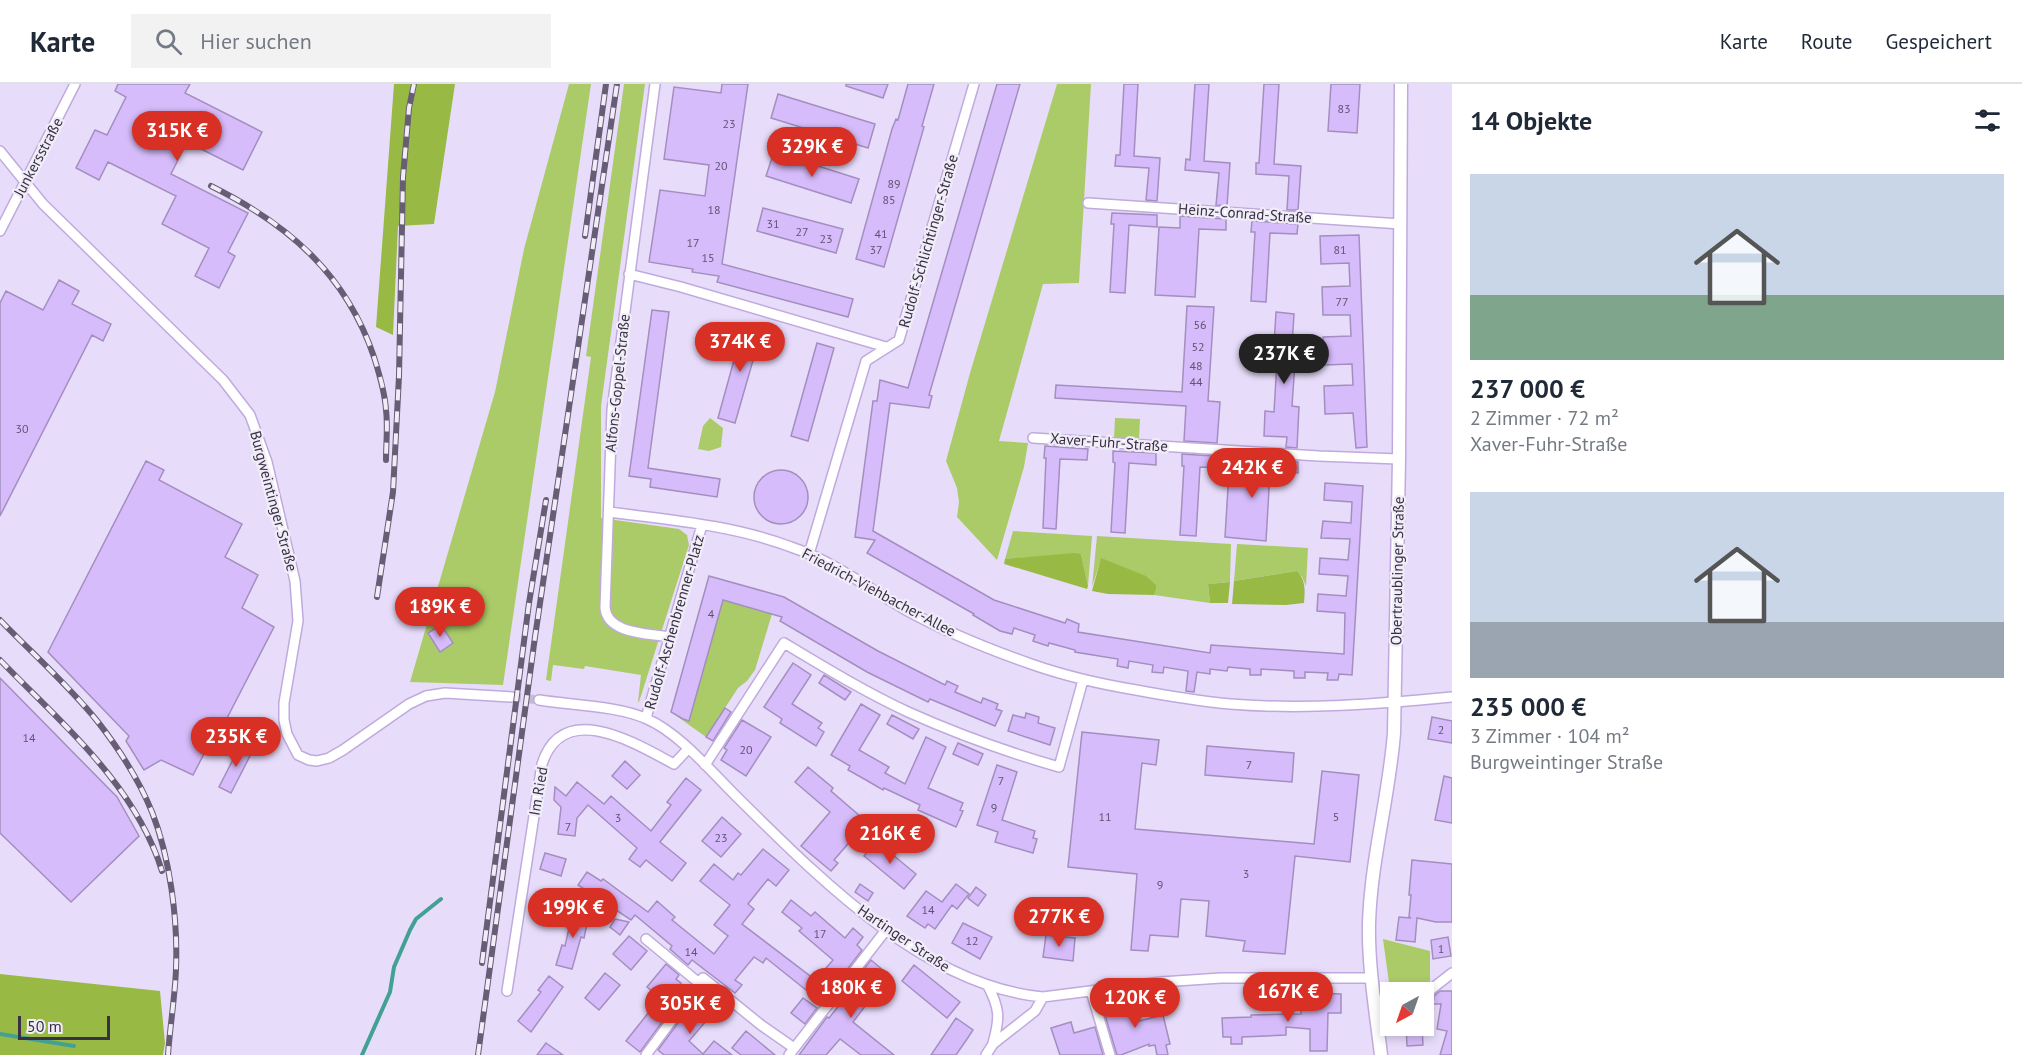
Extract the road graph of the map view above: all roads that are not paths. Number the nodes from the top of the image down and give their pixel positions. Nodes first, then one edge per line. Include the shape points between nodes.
1 (75, 84) edge
2 (655, 84) edge
3 (974, 84) edge
4 (1401, 84) edge
5 (0, 151) edge
6 (24, 182) junction
7 (1088, 203) dead end
8 (1401, 224) junction
9 (0, 231) edge
10 (629, 274) junction
11 (886, 347) junction
12 (1033, 438) dead end
13 (1399, 459) junction
14 (609, 512) junction
15 (702, 525) junction
16 (809, 554) junction
17 (668, 637) junction
18 (1083, 680) junction
19 (512, 697) tunnel mouth
20 (1452, 697) edge
21 (539, 700) tunnel mouth
22 (1394, 702) junction
23 (646, 718) junction
24 (688, 748) junction
25 (705, 765) junction
26 (886, 930) junction
27 (646, 939) dead end
28 (1452, 973) edge
29 (1372, 978) junction
30 (699, 983) junction
31 (987, 986) junction
32 (1434, 987) edge
33 (507, 991) dead end
34 (1091, 991) junction
35 (1043, 997) junction
36 (1375, 1000) junction
37 (1380, 1000) edge
38 (993, 1044) junction
39 (792, 1052) edge
40 (646, 1055) edge
41 (986, 1055) edge
42 (1110, 1055) edge
43 (1381, 1055) edge

1 - 6 street, Junkersstraße
2 - 10 street, Alfons-Goppel-Straße
3 - 11 street, Rudolf-Schlichtinger-Straße via 899,340
4 - 8 street, Obertraublinger Straße
5 - 6 street, Burgweintinger Straße
6 - 9 street, Junkersstraße
6 - 19 street, Burgweintinger Straße via 223,380 250,416 272,484 298,603 284,704 287,734 298,755 317,761 329,758 426,696 445,693
7 - 8 street, Heinz-Conrad-Straße
8 - 13 street, Obertraublinger Straße
10 - 11 street
10 - 14 street, Alfons-Goppel-Straße via 612,410
11 - 16 street, Rudolf-Schlichtinger-Straße via 866,361
12 - 13 street, Xaver-Fuhr-Straße
13 - 22 street, Obertraublinger Straße
14 - 15 street, Friedrich-Viehbacher-Allee
14 - 17 street, Alfons-Goppel-Straße via 608,621 620,628
15 - 16 street, Friedrich-Viehbacher-Allee via 755,535
15 - 17 street, Rudolf-Aschenbrenner-Platz
16 - 18 street, Friedrich-Viehbacher-Allee via 935,625 1030,664
17 - 23 street, Rudolf-Aschenbrenner-Platz
18 - 22 street, Friedrich-Viehbacher-Allee via 1231,704
18 - 25 street via 1059,767 987,744 906,711 784,643
20 - 22 street, Friedrich-Viehbacher-Allee
21 - 23 street, Hartinger Straße
22 - 29 street, Obertraublinger Straße via 1392,759 1374,862 1369,923
23 - 24 street, Hartinger Straße
24 - 25 street, Hartinger Straße
24 - 33 street, Im Ried via 674,764 619,736 591,730 568,733 550,746 542,764
25 - 26 street, Hartinger Straße via 799,858
26 - 31 street, Hartinger Straße via 943,966
26 - 39 street
27 - 30 street
28 - 32 street
29 - 34 street, Hartinger Straße via 1221,978
29 - 36 street, Obertraublinger Straße
30 - 39 street via 703,978
30 - 40 street
31 - 35 street, Hartinger Straße
31 - 38 street via 998,1010 999,1024
34 - 35 street, Hartinger Straße
34 - 42 street
35 - 38 street via 1035,1011
36 - 37 street
36 - 43 street, Obertraublinger Straße
38 - 41 street

